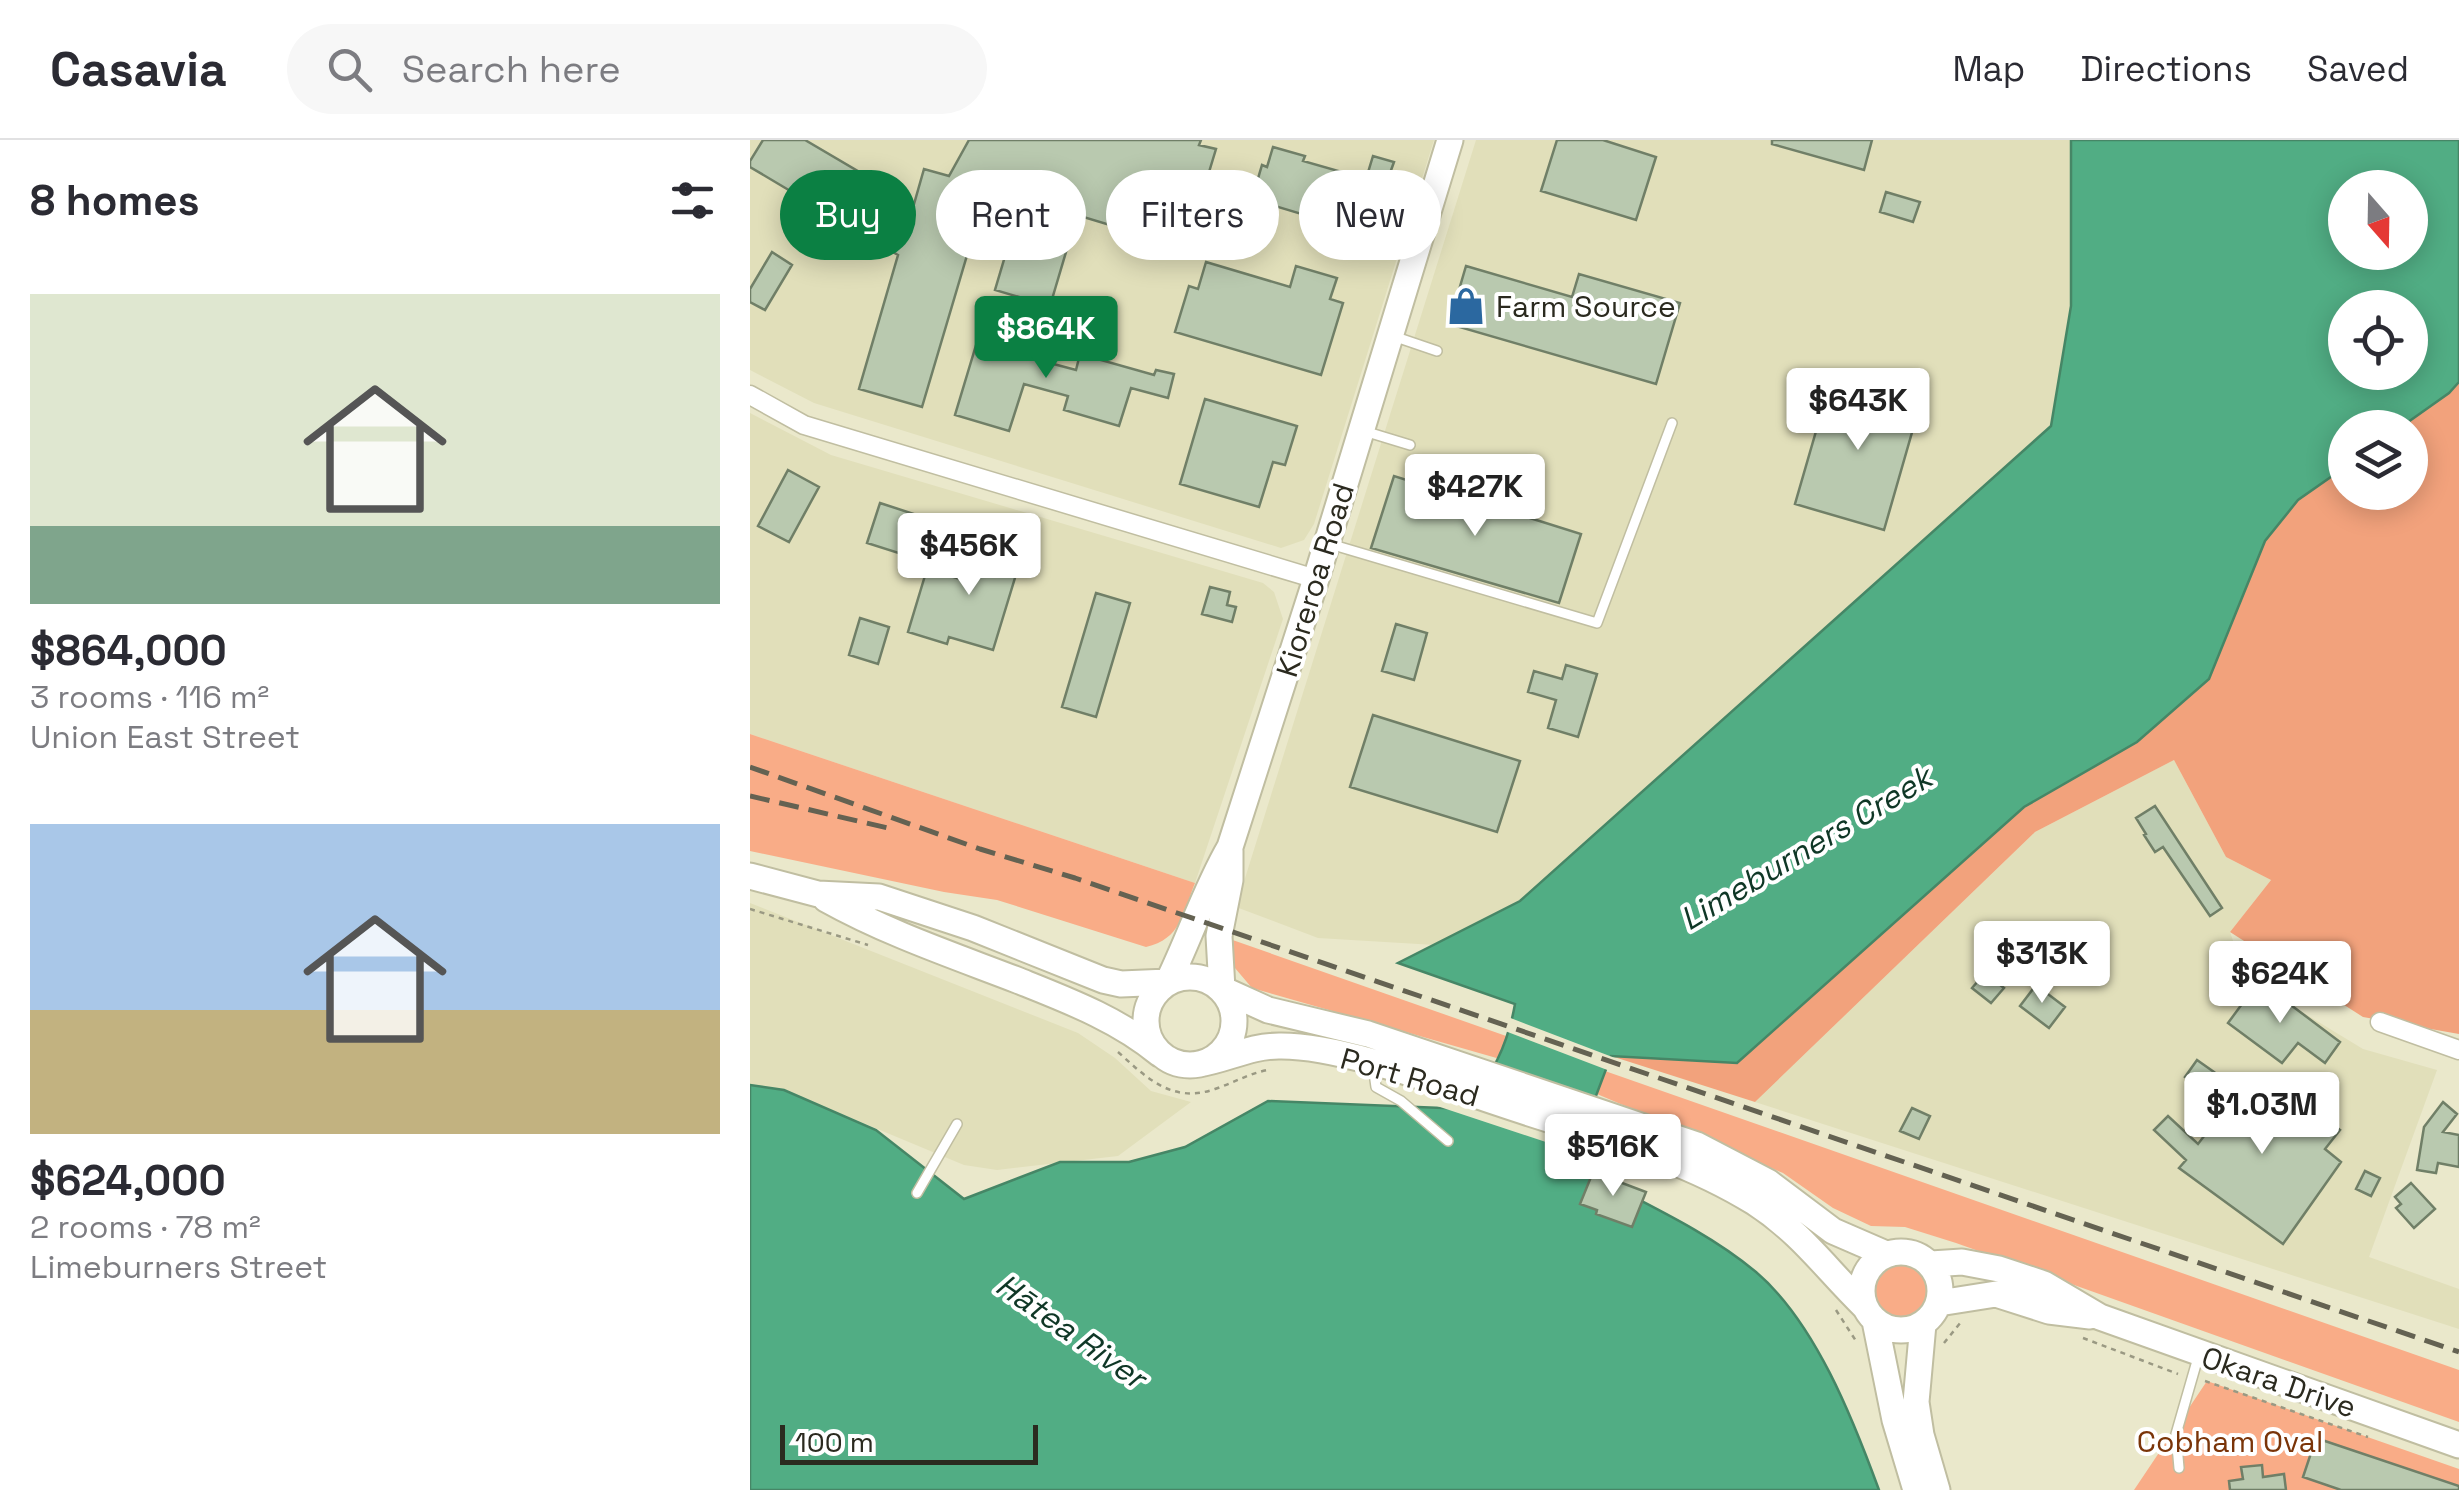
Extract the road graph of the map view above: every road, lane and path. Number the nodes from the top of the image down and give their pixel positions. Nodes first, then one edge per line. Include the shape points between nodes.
1 (1450, 140) edge
2 (1390, 335) junction
3 (1437, 351) dead end
4 (750, 395) edge
5 (1672, 422) dead end
6 (1362, 430) junction
7 (1410, 444) dead end
8 (1327, 543) junction
9 (1316, 579) junction
10 (1230, 847) junction
11 (750, 876) edge
12 (818, 894) junction
13 (1168, 982) junction
14 (1222, 990) junction
15 (2380, 1022) dead end
16 (2459, 1050) edge
17 (1160, 1054) junction
18 (1198, 1064) junction
19 (1373, 1064) junction
20 (1426, 1066) junction
21 (957, 1124) dead end
22 (1645, 1139) junction
23 (1448, 1140) dead end
24 (917, 1192) dead end
25 (1886, 1254) junction
26 (1931, 1264) junction
27 (1832, 1301) dead end
28 (1939, 1303) junction
29 (1870, 1313) junction
30 (1974, 1315) dead end
31 (2100, 1317) junction
32 (1923, 1324) junction
33 (2068, 1333) dead end
34 (1864, 1351) dead end
35 (1940, 1352) dead end
36 (2195, 1366) junction
37 (2369, 1437) dead end
38 (2459, 1444) edge
39 (2179, 1468) dead end
40 (1916, 1490) edge
41 (1937, 1490) edge

1 - 2 main road, Kioreroa Road
2 - 3 lane
2 - 6 main road, Kioreroa Road
4 - 9 street via 804,424
5 - 8 lane via 1596,623
6 - 7 lane
6 - 8 main road, Kioreroa Road
8 - 9 main road, Kioreroa Road
9 - 10 main road, Kioreroa Road
10 - 13 main road, Kioreroa Road
10 - 14 main road, Kioreroa Road via 1219,936
11 - 12 main road, Port Road
12 - 13 main road, Port Road via 879,897 1103,980
12 - 17 main road, Port Road via 872,924 1065,999 1128,1029
13 - 14 main road, Port Road via 1196,976
13 - 17 main road via 1146,1016
14 - 18 main road via 1234,1014 1230,1040
14 - 20 main road, Port Road via 1268,1010 1368,1034
15 - 16 street
17 - 18 main road, Port Road
18 - 19 main road, Port Road via 1281,1045
19 - 20 main road, Port Road
19 - 23 lane via 1376,1087
20 - 22 main road, Port Road
21 - 24 lane
22 - 25 main road, Port Road via 1697,1145 1768,1182 1833,1232
22 - 29 main road, Port Road via 1798,1234
25 - 26 main road via 1906,1251
25 - 29 main road via 1865,1275 1862,1296
26 - 28 main road via 1940,1282
26 - 31 main road, Okara Drive via 1998,1269 2044,1284
27 - 34 path
28 - 31 main road, Okara Drive via 1996,1294 2049,1311
28 - 32 main road
29 - 32 main road via 1898,1330
29 - 40 main road
30 - 35 path
31 - 36 main road, Okara Drive
32 - 41 main road via 1916,1402
33 - 36 path
36 - 37 path
36 - 38 main road, Okara Drive
36 - 39 lane via 2176,1434

